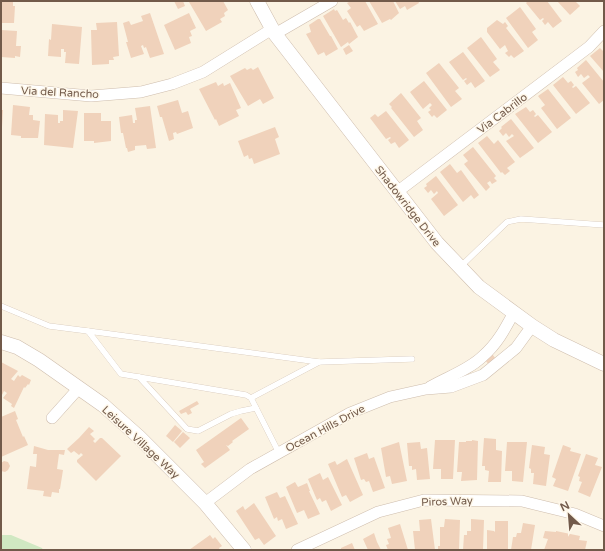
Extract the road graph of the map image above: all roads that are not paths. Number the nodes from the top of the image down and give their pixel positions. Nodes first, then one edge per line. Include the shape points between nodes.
1 (257, 1) edge
2 (332, 1) edge
3 (274, 31) junction
4 (604, 32) edge
5 (1, 88) edge
6 (398, 192) junction
7 (604, 225) edge
8 (460, 267) junction
9 (1, 306) edge
10 (514, 314) junction
11 (532, 326) junction
12 (88, 331) junction
13 (1, 342) edge
14 (412, 359) dead end
15 (319, 362) junction
16 (473, 364) junction
17 (604, 364) edge
18 (483, 375) junction
19 (139, 377) junction
20 (78, 389) junction
21 (426, 389) junction
22 (250, 398) junction
23 (256, 408) junction
24 (52, 418) dead end
25 (279, 453) junction
26 (205, 503) junction
27 (604, 526) edge
28 (244, 550) edge
29 (297, 550) edge

1 - 3 street, Shadowridge Drive
2 - 3 street, Via del Rancho
3 - 5 street, Via del Rancho via 203,72 141,92 91,96
3 - 6 street, Shadowridge Drive
4 - 6 street, Via Cabrillo via 589,47
6 - 8 street, Shadowridge Drive via 437,243
7 - 8 lane via 521,219 507,222
8 - 10 street, Shadowridge Drive via 479,287
9 - 12 lane via 49,326
10 - 11 street, Shadowridge Drive
10 - 16 street via 500,337
11 - 17 street, Shadowridge Drive via 554,340
11 - 18 street, Ocean Hills Drive via 516,348
12 - 15 lane
12 - 19 lane via 121,374
13 - 20 street, Leisure Village Way via 17,347 39,360
14 - 15 lane
15 - 22 lane
16 - 18 street
16 - 21 street
18 - 21 street, Ocean Hills Drive via 451,387
19 - 22 lane via 246,395
19 - 23 lane via 187,429 192,431 198,431 241,410
20 - 24 street
20 - 26 street, Leisure Village Way via 103,406 138,437
21 - 25 street, Ocean Hills Drive via 390,397 350,413
22 - 23 lane
23 - 25 lane
25 - 26 street, Ocean Hills Drive via 250,469
26 - 28 street, Leisure Village Way
27 - 29 street, Piros Way via 575,514 522,501 424,500 378,512

